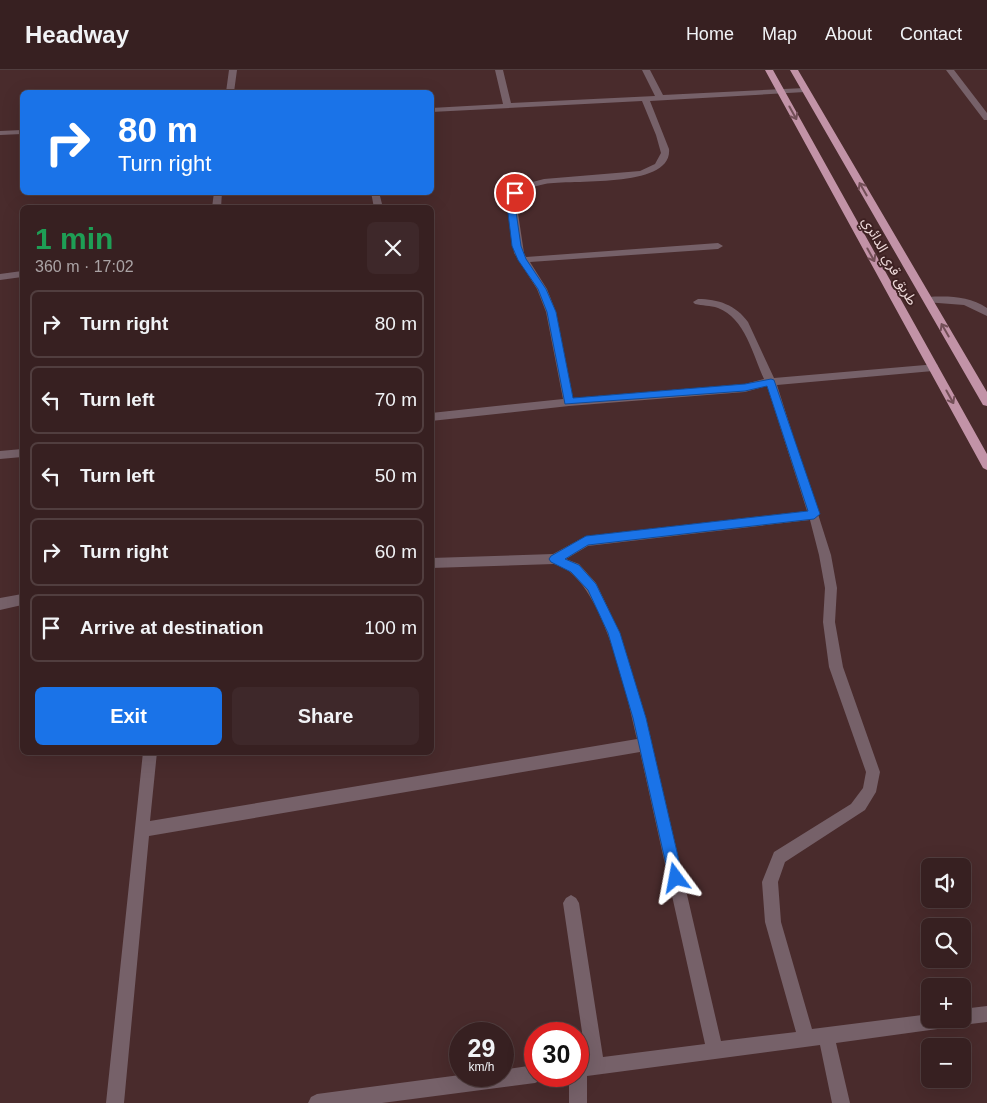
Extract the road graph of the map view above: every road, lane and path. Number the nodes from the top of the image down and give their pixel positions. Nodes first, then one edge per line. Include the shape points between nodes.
1 (233, 70) edge
2 (499, 70) edge
3 (646, 70) edge
4 (769, 70) edge
5 (794, 70) edge
6 (950, 70) edge
7 (230, 90) edge
8 (806, 90) junction
9 (781, 92) junction
10 (660, 98) junction
11 (645, 99) junction
12 (508, 106) junction
13 (434, 110) edge
14 (987, 118) edge
15 (20, 132) edge
16 (0, 133) edge
17 (718, 246) dead end
18 (522, 260) junction
19 (20, 274) edge
20 (0, 277) edge
21 (928, 300) junction
22 (698, 302) dead end
23 (987, 313) edge
24 (933, 368) junction
25 (771, 382) junction
26 (569, 402) junction
27 (987, 402) edge
28 (434, 416) edge
29 (20, 454) edge
30 (0, 455) edge
31 (987, 465) edge
32 (814, 514) junction
33 (555, 559) junction
34 (434, 563) edge
35 (20, 600) edge
36 (0, 604) edge
37 (645, 744) junction
38 (150, 755) edge
39 (142, 830) junction
40 (571, 903) dead end
41 (987, 1014) edge
42 (971, 1016) edge
43 (921, 1023) edge
44 (826, 1036) junction
45 (806, 1039) junction
46 (715, 1051) junction
47 (596, 1066) junction
48 (589, 1067) edge
49 (524, 1075) edge
50 (578, 1087) edge
51 (115, 1103) edge
52 (317, 1103) edge
53 (578, 1103) edge
54 (841, 1103) edge

1 - 7 street
2 - 12 street
3 - 10 street
4 - 9 highway, طريق قري الدائري
5 - 8 highway, طريق قري الدائري
6 - 14 street
8 - 9 street
21 -> 8 highway, طريق قري الدائري
9 - 10 street
9 -> 24 highway, طريق قري الدائري
10 - 11 street
11 - 12 street
11 - 18 street via 665,149 660,164 639,174 536,182 520,188 511,199 511,205 516,246
12 - 13 street
15 - 16 street
17 - 18 street
18 - 26 street via 542,289 552,312
19 - 20 street
21 - 23 street via 962,300
27 -> 21 highway, طريق قري الدائري
22 - 25 street via 723,306 744,322
24 - 25 street
24 -> 31 highway, طريق قري الدائري
25 - 26 street via 745,388
25 - 32 street
26 - 28 street
29 - 30 street
32 - 33 street via 586,541
32 - 45 street via 831,588 829,622 836,667 873,772 872,787 866,800 779,857 772,876 770,901 773,922
33 - 34 street
33 - 37 street via 575,568 592,587 614,633
35 - 36 street
37 - 39 street
37 - 46 street
38 - 39 street
39 - 51 street
40 - 47 street
41 - 42 street
43 - 44 street
44 - 45 street
44 - 54 street
45 - 46 street
46 - 47 street
47 - 48 street
49 - 52 street
50 - 53 street

